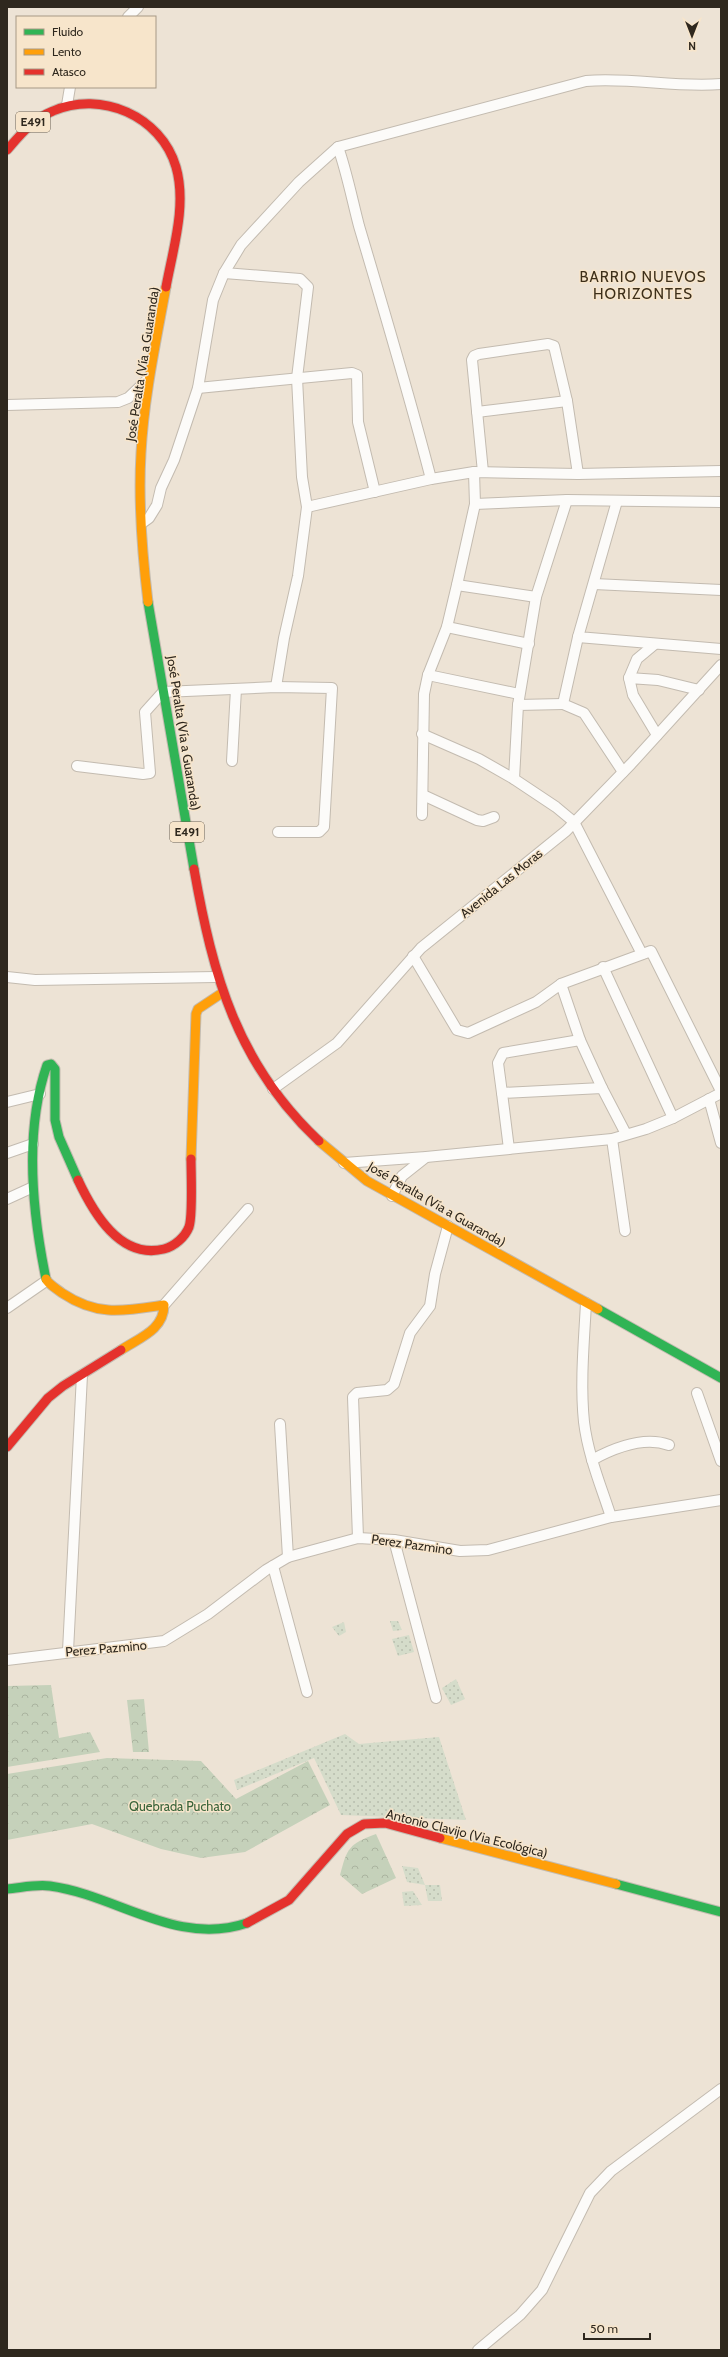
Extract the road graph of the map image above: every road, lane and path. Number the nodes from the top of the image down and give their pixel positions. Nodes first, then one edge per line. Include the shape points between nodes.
1 (138, 7) edge
2 (129, 16) edge
3 (721, 84) edge
4 (70, 88) edge
5 (67, 104) junction
6 (338, 147) junction
7 (7, 150) edge
8 (224, 273) junction
9 (151, 376) junction
10 (297, 378) junction
11 (198, 388) junction
12 (567, 401) junction
13 (7, 405) edge
14 (477, 412) junction
15 (721, 471) edge
16 (479, 472) junction
17 (578, 474) junction
18 (431, 480) junction
19 (375, 492) junction
20 (567, 500) junction
21 (617, 501) junction
22 (721, 502) edge
23 (475, 504) junction
24 (307, 507) junction
25 (142, 524) junction
26 (594, 584) junction
27 (457, 585) junction
28 (721, 590) edge
29 (536, 597) junction
30 (447, 627) junction
31 (578, 637) junction
32 (529, 644) junction
33 (655, 644) junction
34 (721, 649) edge
35 (721, 665) edge
36 (428, 675) junction
37 (629, 678) junction
38 (276, 687) junction
39 (236, 689) junction
40 (699, 690) junction
41 (164, 692) junction
42 (519, 694) junction
43 (563, 704) junction
44 (518, 705) junction
45 (422, 734) junction
46 (656, 735) junction
47 (232, 761) dead end
48 (77, 766) dead end
49 (623, 772) junction
50 (514, 779) junction
51 (423, 794) junction
52 (422, 815) dead end
53 (494, 817) dead end
54 (574, 822) junction
55 (278, 832) dead end
56 (642, 954) junction
57 (413, 956) junction
58 (603, 967) junction
59 (7, 977) edge
60 (216, 977) junction
61 (561, 984) junction
62 (222, 993) junction
63 (580, 1040) junction
64 (602, 1088) junction
65 (273, 1089) junction
66 (721, 1092) edge
67 (502, 1093) junction
68 (40, 1094) junction
69 (709, 1099) junction
70 (7, 1102) edge
71 (673, 1118) junction
72 (626, 1134) junction
73 (612, 1139) junction
74 (721, 1143) edge
75 (33, 1144) junction
76 (508, 1149) junction
77 (7, 1153) edge
78 (426, 1157) junction
79 (343, 1163) junction
80 (31, 1188) junction
81 (392, 1196) junction
82 (7, 1199) edge
83 (248, 1209) dead end
84 (448, 1226) junction
85 (625, 1231) dead end
86 (46, 1282) junction
87 (586, 1303) junction
88 (164, 1305) junction
89 (7, 1308) edge
90 (82, 1376) junction
91 (721, 1378) edge
92 (697, 1393) dead end
93 (280, 1424) dead end
94 (669, 1445) dead end
95 (7, 1447) edge
96 (592, 1460) junction
97 (721, 1461) edge
98 (721, 1500) edge
99 (611, 1517) junction
100 (358, 1538) junction
101 (394, 1540) junction
102 (288, 1557) junction
103 (273, 1566) junction
104 (68, 1651) junction
105 (7, 1660) edge
106 (307, 1692) dead end
107 (436, 1698) dead end
108 (7, 1889) edge
109 (721, 1912) edge
110 (721, 2089) edge
111 (478, 2350) edge

1 - 2 street
3 - 6 street via 704,86 606,79 586,81
4 - 5 street
5 - 7 main road, José Peralta (Vía a Guaranda) / E491 via 33,121
5 - 9 main road, José Peralta (Vía a Guaranda) / E491 via 92,102 115,107 145,120 165,141 176,165 180,191 179,217
6 - 8 street via 299,182 241,245
6 - 18 street
8 - 10 street via 300,279 308,287
8 - 11 street via 213,300
9 - 13 street via 128,398 118,402
9 - 25 main road, José Peralta (Vía a Guaranda) / E491 via 141,452
10 - 11 street
10 - 19 street via 352,373 357,376 358,422
10 - 24 street via 302,477
11 - 25 street via 157,505
12 - 14 street
12 - 14 street via 554,346 548,344 474,356 472,360
12 - 17 street
14 - 16 street
15 - 17 street
16 - 17 street
16 - 18 street
16 - 23 street
18 - 19 street
19 - 24 street
20 - 21 street
20 - 23 street
20 - 29 street
21 - 22 street
21 - 26 street
23 - 27 street
24 - 38 street via 301,561
25 - 41 main road, José Peralta (Vía a Guaranda) / E491 via 145,567
26 - 28 street
26 - 31 street
27 - 29 street
27 - 30 street
29 - 32 street
30 - 32 street
30 - 36 street
31 - 33 street
31 - 43 street
32 - 42 street
33 - 34 street
33 - 37 street via 637,659
35 - 40 street, Avenida Las Moras
36 - 42 street
36 - 45 street via 424,694
37 - 40 street via 658,680
37 - 46 street via 633,695
38 - 39 street
38 - 55 street via 332,688 324,827 319,832
39 - 41 street
39 - 47 street
40 - 46 street, Avenida Las Moras
41 - 48 street via 145,712 150,773
41 - 60 main road, José Peralta (Vía a Guaranda) / E491 via 203,921
42 - 44 street
43 - 44 street
43 - 49 street via 584,713
44 - 50 street
45 - 50 street via 479,758
45 - 51 street
46 - 49 street, Avenida Las Moras
49 - 54 street, Avenida Las Moras
50 - 54 street
51 - 52 street
51 - 53 street via 477,820 483,821
54 - 56 street
54 - 57 street, Avenida Las Moras
56 - 58 street
56 - 66 street via 651,951
57 - 61 street via 457,1030 462,1033 468,1033 536,1002
57 - 65 street, Avenida Las Moras via 338,1043
58 - 61 street
58 - 71 street
59 - 60 street via 35,980
60 - 62 main road, José Peralta (Vía a Guaranda) / E491
61 - 63 street
62 - 65 main road, José Peralta (Vía a Guaranda) / E491 via 249,1052
62 - 68 main road via 198,1009 196,1014 189,1226 182,1238 173,1246 162,1250 144,1250 128,1244 101,1223 90,1206 56,1127 55,1069 51,1064 47,1065
63 - 64 street
63 - 67 street via 503,1053 498,1063
64 - 67 street
64 - 72 street
65 - 79 main road, José Peralta (Vía a Guaranda) / E491 via 313,1135
66 - 69 street
67 - 76 street
68 - 70 street
68 - 75 main road
69 - 71 street
69 - 74 street
71 - 72 street
72 - 73 street
73 - 76 street
73 - 85 street
75 - 77 street
75 - 80 main road
76 - 78 street
78 - 79 street
78 - 81 street via 402,1176
79 - 81 main road, José Peralta (Vía a Guaranda) / E491
80 - 82 street
80 - 86 main road via 37,1240
81 - 84 main road, José Peralta (Vía a Guaranda) / E491
83 - 88 street
84 - 87 main road, José Peralta (Vía a Guaranda) / E491
84 - 100 street via 435,1274 430,1306 410,1333 394,1384 387,1390 357,1393 353,1396
86 - 88 main road via 71,1300 101,1310 117,1312
86 - 89 street
87 - 91 main road, José Peralta (Vía a Guaranda) / E491
87 - 96 street via 582,1395 584,1424
88 - 90 main road via 164,1315 157,1327
90 - 95 main road via 48,1398
90 - 104 street
92 - 97 street
93 - 102 street
94 - 96 street via 659,1441 645,1442 607,1452
96 - 99 street
98 - 99 street, Perez Pazmino
99 - 101 street, Perez Pazmino via 474,1552
100 - 101 street, Perez Pazmino
100 - 102 street, Perez Pazmino
101 - 107 street
102 - 103 street, Perez Pazmino
103 - 104 street, Perez Pazmino via 208,1614 164,1641
103 - 106 street
104 - 105 street, Perez Pazmino
108 - 109 main road, Antonio Clavijo (Via Ecológica) via 49,1886 93,1898 157,1922 206,1930 246,1924 289,1900 347,1834 364,1824 385,1824
110 - 111 street via 611,2171 590,2193 542,2290 520,2315

